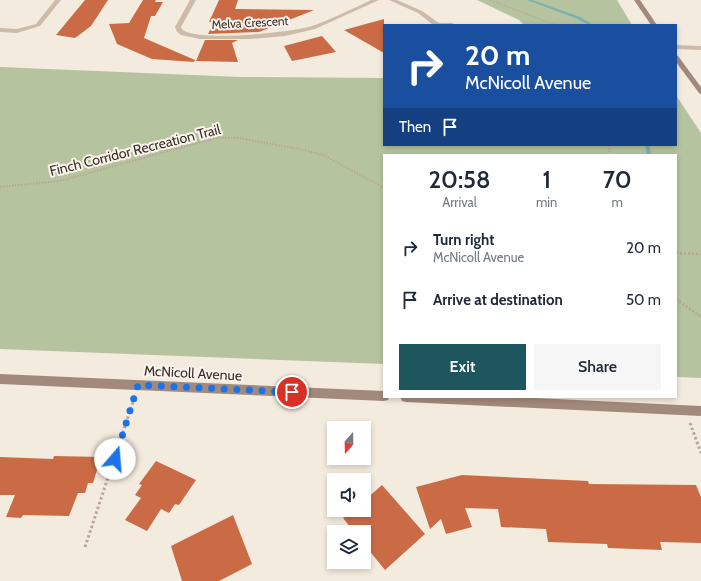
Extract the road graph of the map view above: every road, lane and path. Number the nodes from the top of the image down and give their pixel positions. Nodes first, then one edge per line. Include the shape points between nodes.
1 (58, 0) edge
2 (193, 0) edge
3 (376, 0) edge
4 (392, 0) edge
5 (490, 0) edge
6 (637, 0) edge
7 (434, 24) edge
8 (552, 24) edge
9 (653, 24) edge
10 (0, 30) edge
11 (677, 47) edge
12 (701, 48) edge
13 (677, 58) edge
14 (701, 92) edge
15 (0, 187) edge
16 (383, 187) edge
17 (677, 253) edge
18 (701, 254) edge
19 (677, 300) edge
20 (701, 317) edge
21 (0, 379) edge
22 (138, 385) junction
23 (383, 396) edge
24 (428, 398) edge
25 (686, 410) junction
26 (701, 411) edge
27 (701, 453) edge
28 (85, 547) dead end

1 - 10 street via 38,25 17,31
2 - 3 street, Melva Crescent via 178,27 183,34 200,37 269,36 298,32
4 - 7 street via 420,12
5 - 8 path
6 - 9 main road
11 - 12 street
13 - 14 main road
15 - 16 path, Finch Corridor Recreation Trail via 60,181 228,137 257,140 323,155
17 - 18 path
19 - 20 path
21 - 22 main road, McNicoll Avenue
22 - 23 main road, McNicoll Avenue
22 - 28 path
24 - 25 main road
25 - 26 main road
25 - 27 path

